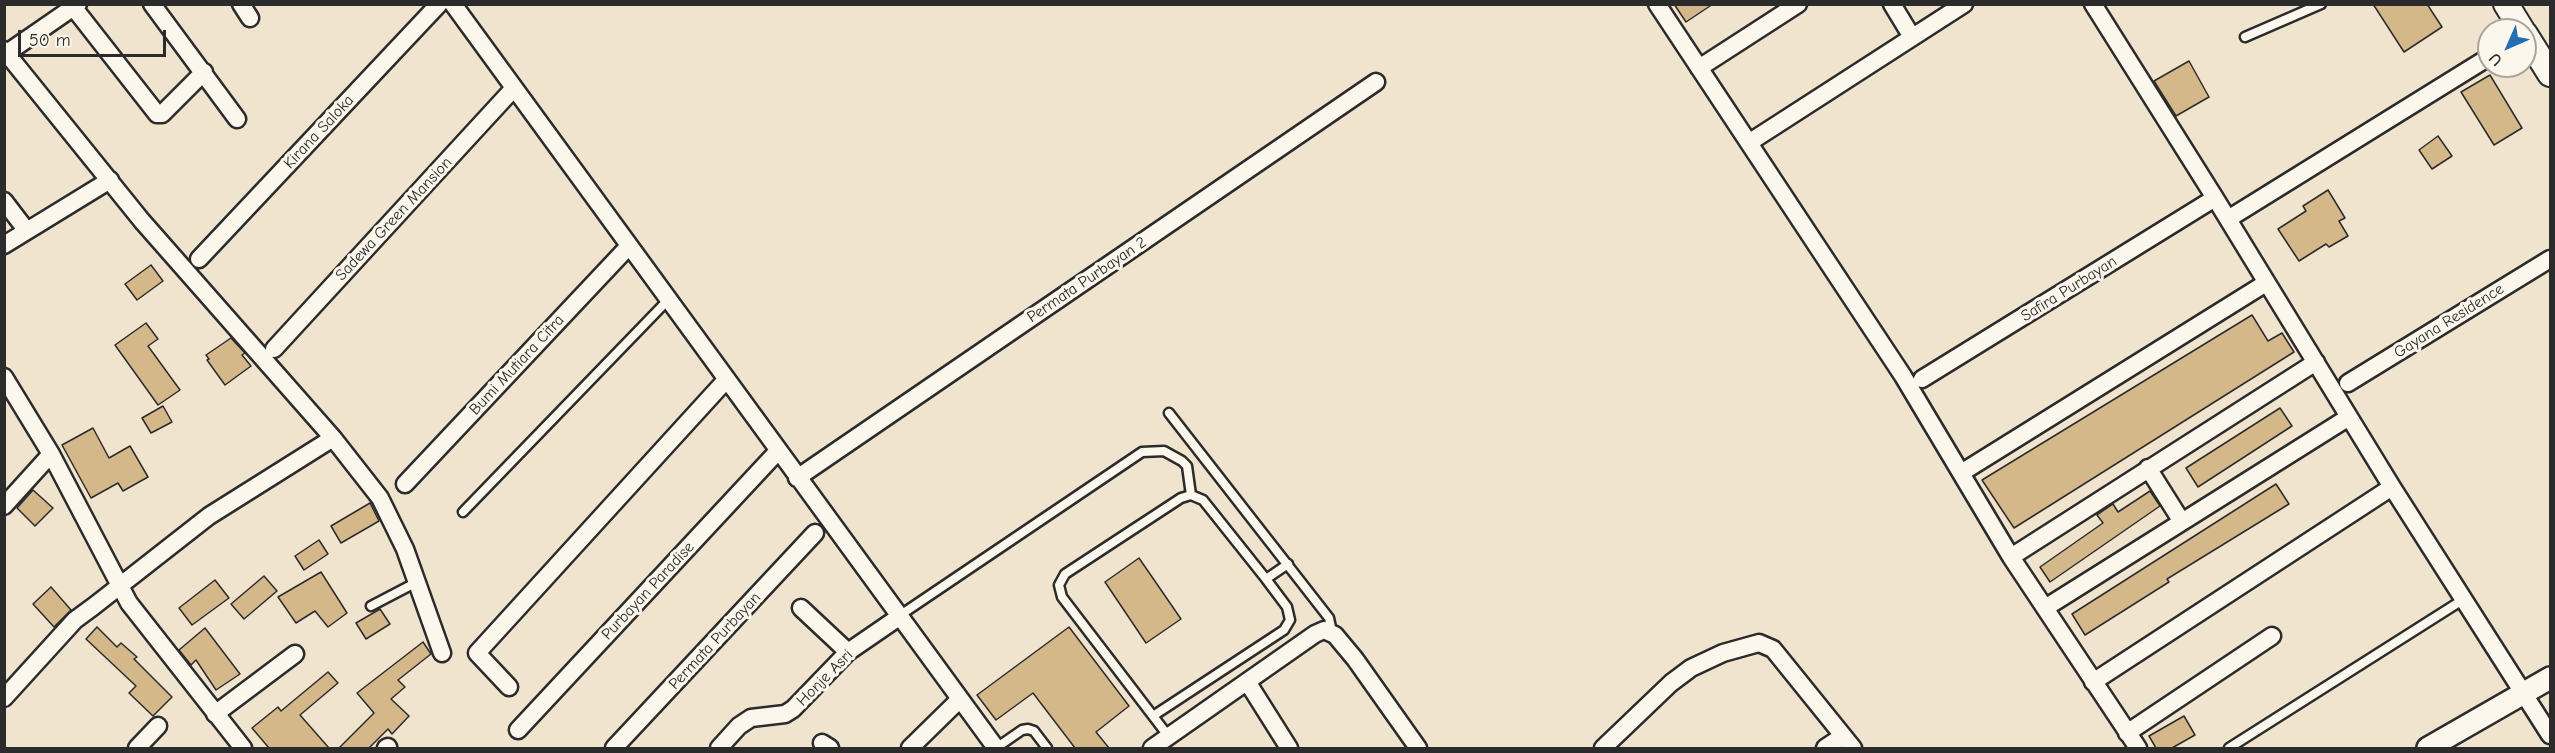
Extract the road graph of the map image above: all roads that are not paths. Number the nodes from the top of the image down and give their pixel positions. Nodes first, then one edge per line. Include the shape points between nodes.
1 (152, 4) edge
2 (439, 4) edge
3 (453, 4) edge
4 (1657, 4) edge
5 (1798, 4) edge
6 (1892, 4) edge
7 (1964, 4) edge
8 (2093, 4) edge
9 (2320, 4) edge
10 (76, 6) edge
11 (1912, 37) junction
12 (2245, 38) dead end
13 (6, 51) edge
14 (2537, 54) edge
15 (2477, 64) edge
16 (1699, 68) junction
17 (204, 72) junction
18 (2550, 74) edge
19 (1376, 82) dead end
20 (514, 88) junction
21 (237, 119) dead end
22 (1750, 142) junction
23 (110, 180) junction
24 (2215, 198) junction
25 (4, 201) edge
26 (2228, 219) junction
27 (27, 231) junction
28 (4, 245) edge
29 (628, 246) junction
30 (2550, 259) edge
31 (199, 260) dead end
32 (2266, 283) junction
33 (668, 300) junction
34 (274, 349) dead end
35 (2316, 362) junction
36 (4, 377) edge
37 (1922, 379) dead end
38 (726, 380) junction
39 (2348, 383) dead end
40 (1169, 413) dead end
41 (2349, 417) junction
42 (333, 438) junction
43 (778, 451) junction
44 (51, 454) junction
45 (2148, 468) junction
46 (1961, 473) junction
47 (797, 478) junction
48 (405, 484) dead end
49 (2392, 487) junction
50 (1191, 495) junction
51 (4, 506) edge
52 (463, 512) dead end
53 (2182, 522) junction
54 (815, 533) dead end
55 (2011, 557) junction
56 (1288, 564) junction
57 (1266, 579) junction
58 (417, 582) junction
59 (119, 586) junction
60 (2464, 599) junction
61 (371, 606) dead end
62 (801, 608) dead end
63 (2045, 608) junction
64 (899, 616) junction
65 (1332, 632) junction
66 (2272, 636) dead end
67 (848, 652) junction
68 (442, 653) dead end
69 (295, 654) dead end
70 (2550, 678) edge
71 (2093, 682) junction
72 (1248, 683) junction
73 (509, 687) dead end
74 (2524, 693) junction
75 (4, 698) edge
76 (960, 699) junction
77 (215, 714) junction
78 (1153, 716) junction
79 (158, 726) dead end
80 (518, 730) dead end
81 (2127, 733) junction
82 (2550, 735) edge
83 (1169, 737) junction
84 (1848, 742) edge
85 (137, 748) edge
86 (242, 748) edge
87 (614, 748) edge
88 (719, 748) edge
89 (910, 748) edge
90 (996, 748) edge
91 (1047, 748) edge
92 (1152, 748) edge
93 (1289, 748) edge
94 (1418, 748) edge
95 (1603, 748) edge
96 (1825, 748) edge
97 (2138, 748) edge
98 (2229, 748) edge
99 (2428, 748) edge

1 - 17 street
2 - 31 street, Kirana Saloka
3 - 20 street
4 - 16 street
5 - 16 street
6 - 11 street
7 - 11 street
8 - 24 street
9 - 12 lane
10 - 13 street
10 - 17 street via 158,114
11 - 22 street
13 - 23 street
14 - 18 main road
15 - 26 street
16 - 22 street
17 - 21 street
19 - 47 street, Permata Purbayan 2
20 - 29 street
20 - 34 street, Sadewa Green Mansion
22 - 46 street via 1903,376
23 - 27 street
23 - 42 street
24 - 26 street
24 - 37 street, Safira Purbayan
25 - 27 street
26 - 32 street
27 - 28 street
29 - 33 street
29 - 48 street, Bumi Mutiara Citra
30 - 39 street, Gayana Residence
32 - 35 street
32 - 46 street
33 - 38 street
33 - 52 lane
35 - 41 street
35 - 45 street
36 - 44 street
38 - 43 street
38 - 73 street via 477,653
40 - 56 lane
41 - 49 street
41 - 53 street
42 - 58 street via 389,514
42 - 59 street via 209,516
43 - 47 street
43 - 80 street, Purbayan Paradise
44 - 51 street
44 - 59 street
45 - 53 street
45 - 55 street
46 - 55 street
47 - 64 street
49 - 60 street
49 - 71 street
50 - 57 lane via 1203,501
50 - 64 lane via 1187,466 1182,461 1164,451 1142,452
50 - 78 lane via 1180,498 1065,574 1059,585 1062,597
53 - 63 street
54 - 87 street, Permata Purbayan
55 - 63 street
56 - 57 lane
56 - 65 lane via 1329,618
57 - 78 lane via 1287,607 1288,626
58 - 61 lane
58 - 68 street
59 - 75 street via 75,620
59 - 77 street via 160,646
60 - 74 street
60 - 98 lane
62 - 67 street
63 - 71 street
64 - 67 street, Honje Asri
64 - 76 street
65 - 72 street via 1315,634
65 - 94 street
66 - 81 street
67 - 88 street, Honje Asri via 794,709 785,714 751,718
69 - 77 street
70 - 74 street
71 - 81 street
72 - 83 street
72 - 93 street
74 - 82 street
74 - 99 street
76 - 89 street
76 - 90 street
77 - 86 street
78 - 83 lane
79 - 85 street
81 - 97 street
83 - 92 street
84 - 95 street via 1773,649 1754,643 1691,668
84 - 96 street
90 - 91 lane via 1028,729

